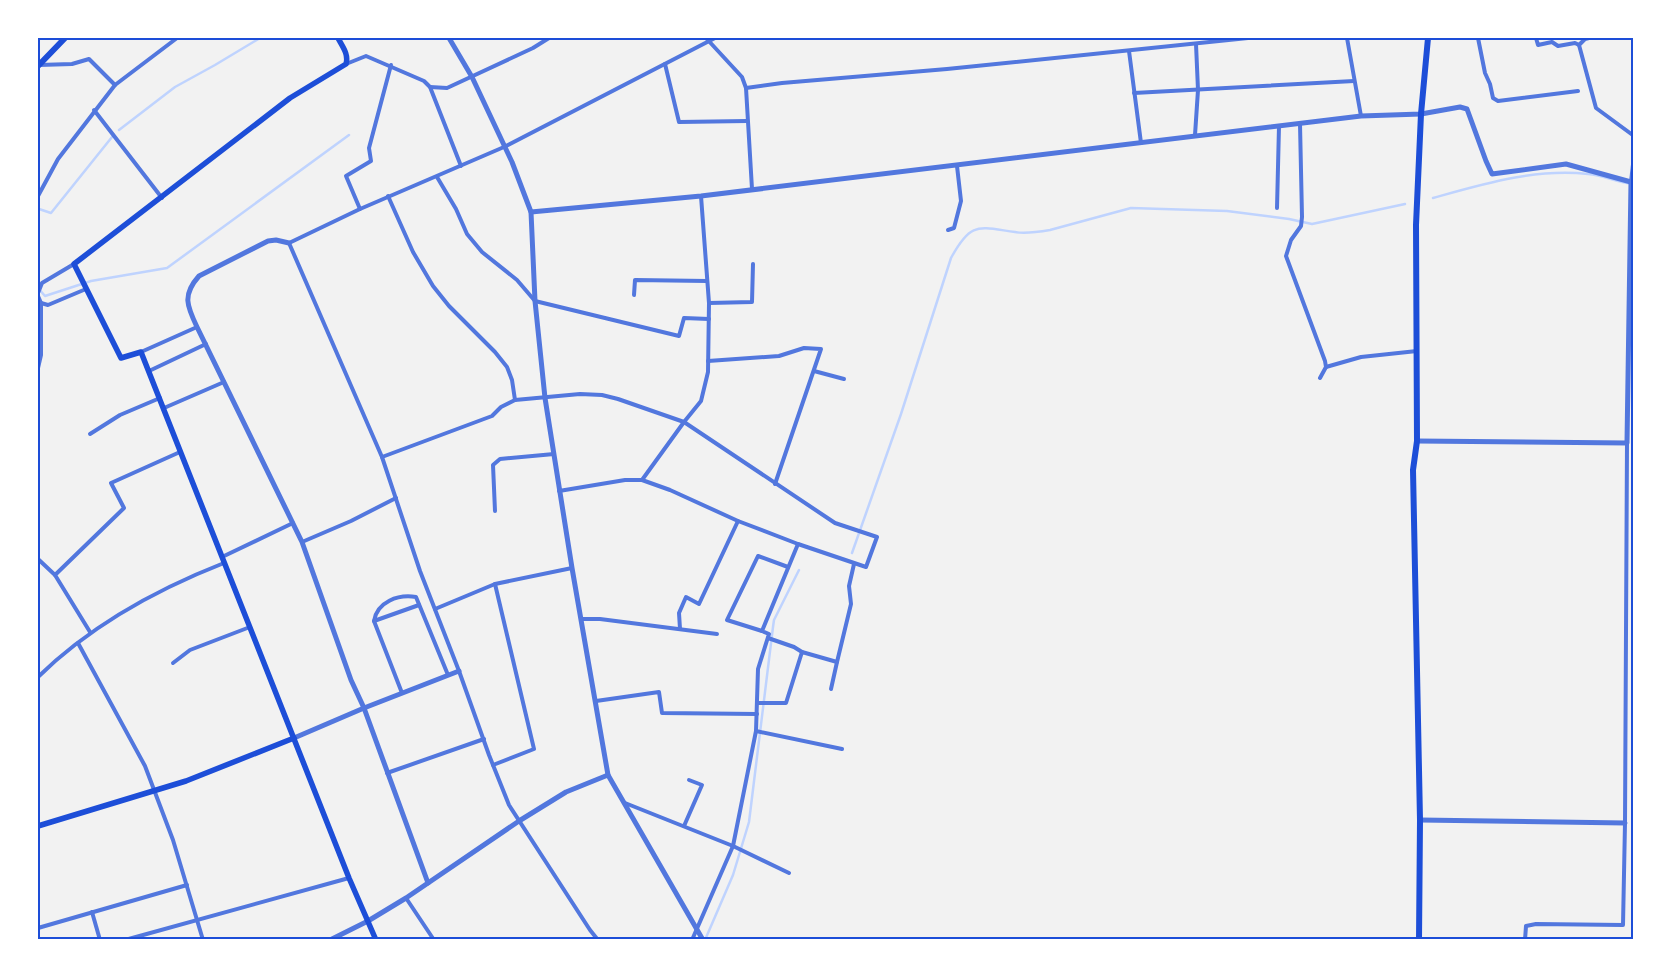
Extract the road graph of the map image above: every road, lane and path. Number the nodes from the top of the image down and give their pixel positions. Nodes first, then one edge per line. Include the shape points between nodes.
1 (65, 38) edge
2 (177, 38) edge
3 (338, 38) edge
4 (449, 38) edge
5 (549, 38) edge
6 (715, 38) edge
7 (1184, 38) edge
8 (1245, 38) edge
9 (1347, 38) edge
10 (1428, 38) edge
11 (1478, 38) edge
12 (1536, 38) edge
13 (1590, 38) edge
14 (707, 39) edge
15 (1196, 44) junction
16 (1184, 45) junction
17 (1579, 45) junction
18 (1129, 51) junction
19 (346, 64) junction
20 (665, 64) junction
21 (38, 65) edge
22 (391, 65) junction
23 (472, 77) junction
24 (1354, 81) junction
25 (115, 85) junction
26 (430, 87) junction
27 (746, 88) junction
28 (1198, 90) junction
29 (1578, 91) dead end
30 (1134, 93) junction
31 (94, 110) junction
32 (1421, 114) junction
33 (1360, 116) junction
34 (748, 121) junction
35 (1300, 124) junction
36 (1279, 126) junction
37 (1195, 136) junction
38 (1634, 136) edge
39 (1141, 143) junction
40 (504, 146) junction
41 (1634, 156) edge
42 (461, 166) junction
43 (958, 166) junction
44 (437, 177) junction
45 (1631, 182) junction
46 (752, 189) junction
47 (38, 196) edge
48 (388, 196) junction
49 (701, 196) junction
50 (162, 198) junction
51 (1277, 208) dead end
52 (360, 209) junction
53 (530, 212) junction
54 (948, 230) dead end
55 (289, 243) junction
56 (74, 264) junction
57 (753, 264) dead end
58 (707, 281) junction
59 (86, 289) junction
60 (38, 295) edge
61 (634, 295) dead end
62 (535, 301) junction
63 (709, 303) junction
64 (41, 304) junction
65 (709, 319) junction
66 (198, 327) junction
67 (206, 344) junction
68 (1417, 351) junction
69 (141, 352) junction
70 (708, 361) junction
71 (1326, 367) junction
72 (38, 368) edge
73 (149, 371) junction
74 (814, 371) junction
75 (1320, 378) dead end
76 (844, 379) dead end
77 (224, 382) junction
78 (160, 398) junction
79 (545, 398) junction
80 (515, 400) junction
81 (164, 408) junction
82 (684, 422) junction
83 (90, 434) dead end
84 (1417, 441) junction
85 (1627, 443) junction
86 (180, 452) junction
87 (554, 454) junction
88 (382, 457) junction
89 (642, 480) junction
90 (775, 484) junction
91 (560, 492) junction
92 (396, 498) junction
93 (495, 511) dead end
94 (738, 521) junction
95 (293, 523) junction
96 (302, 542) junction
97 (798, 544) junction
98 (38, 559) edge
99 (223, 560) junction
100 (854, 564) junction
101 (788, 567) junction
102 (572, 568) junction
103 (54, 575) junction
104 (495, 584) junction
105 (419, 605) junction
106 (435, 609) junction
107 (582, 619) junction
108 (374, 621) junction
109 (250, 627) junction
110 (680, 629) junction
111 (762, 631) junction
112 (90, 632) junction
113 (717, 634) dead end
114 (768, 638) junction
115 (78, 643) junction
116 (802, 652) junction
117 (837, 662) junction
118 (174, 663) dead end
119 (459, 671) junction
120 (448, 675) junction
121 (38, 677) edge
122 (831, 689) dead end
123 (402, 693) junction
124 (596, 701) junction
125 (757, 702) junction
126 (364, 708) junction
127 (757, 714) junction
128 (756, 731) junction
129 (294, 738) junction
130 (484, 739) junction
131 (842, 749) dead end
132 (493, 765) junction
133 (388, 773) junction
134 (608, 775) junction
135 (688, 780) dead end
136 (154, 790) junction
137 (622, 803) junction
138 (1420, 820) junction
139 (519, 821) junction
140 (1625, 823) junction
141 (38, 826) edge
142 (684, 826) junction
143 (733, 846) junction
144 (789, 873) dead end
145 (349, 878) junction
146 (428, 883) junction
147 (187, 885) junction
148 (406, 898) junction
149 (92, 912) junction
150 (197, 920) junction
151 (368, 921) junction
152 (38, 928) edge
153 (696, 930) junction
154 (100, 940) edge
155 (125, 940) edge
156 (203, 940) edge
157 (330, 940) edge
158 (376, 940) edge
159 (434, 940) edge
160 (598, 940) edge
161 (692, 940) edge
162 (703, 940) edge
163 (1419, 940) edge
164 (1525, 940) edge

1 - 21 main road
2 - 25 street
3 - 19 main road via 346,52
4 - 23 street
5 - 23 street
6 - 14 street
7 - 16 street
8 - 15 street
9 - 24 street
10 - 32 main road
11 - 29 street via 1493,98
12 - 17 street via 1538,44
13 - 17 street
14 - 20 street
14 - 27 street via 742,77
15 - 16 street
15 - 28 street
16 - 18 street
17 - 38 street via 1596,108
18 - 27 street
18 - 30 street
19 - 22 street via 366,56
19 - 50 main road via 290,98
20 - 34 street via 680,122
20 - 40 street
21 - 25 street via 72,64 90,59
22 - 26 street
22 - 52 street via 369,148 371,162 346,176
23 - 26 street via 447,88
23 - 40 street
24 - 28 street
24 - 33 street
25 - 31 street
26 - 42 street
27 - 34 street
28 - 30 street
28 - 37 street
30 - 39 street
31 - 47 street via 58,159
31 - 50 street
32 - 33 street
32 - 45 street via 1460,106 1468,109 1492,174 1566,164
32 - 68 main road via 1416,225
33 - 35 street
34 - 46 street
35 - 36 street
35 - 71 street via 1302,217 1286,256
36 - 37 street
36 - 51 street
37 - 39 street
39 - 43 street
40 - 42 street
40 - 53 street via 523,187
41 - 45 street
42 - 44 street
43 - 46 street
43 - 54 street via 961,201 954,228
44 - 48 street
44 - 62 street via 468,234 482,252 517,280
45 - 85 street
46 - 49 street
48 - 52 street
48 - 80 street via 432,286 507,367
49 - 53 street
49 - 58 street
50 - 56 main road
52 - 55 street
53 - 62 street
55 - 66 street via 268,241 199,276 188,295
55 - 88 street
56 - 59 main road
56 - 60 street via 42,283
57 - 63 street via 752,302
58 - 61 street via 635,280
58 - 63 street
59 - 64 street via 48,305
59 - 69 main road via 121,358
60 - 64 street
62 - 65 street via 679,336 684,318
62 - 79 street
63 - 65 street
64 - 72 street
65 - 70 street
66 - 67 street
66 - 69 street
67 - 73 street
67 - 77 street
68 - 71 street via 1361,357
68 - 84 main road
69 - 73 main road
70 - 74 street via 779,356 804,348 821,349
70 - 82 street via 701,401
71 - 75 street
73 - 78 main road
74 - 76 street
74 - 90 street
77 - 81 street
77 - 95 street
78 - 81 main road
78 - 83 street via 120,415
79 - 80 street
79 - 82 street via 602,394
79 - 87 street
80 - 88 street via 492,416
81 - 86 main road
82 - 89 street
82 - 90 street
84 - 85 street
84 - 138 main road via 1413,470
85 - 140 street
86 - 99 main road
86 - 103 street via 111,483 124,508
87 - 91 street
87 - 93 street via 500,458 493,465
88 - 92 street
89 - 91 street
89 - 94 street
90 - 100 street via 835,523 877,537 866,567
91 - 102 street
92 - 96 street
92 - 106 street
94 - 97 street
94 - 110 street via 699,604 686,597 679,612
95 - 96 street
95 - 99 street
96 - 126 street
97 - 100 street
97 - 101 street
98 - 103 street
99 - 109 main road
99 - 112 street via 127,608
100 - 117 street via 849,586 851,604
101 - 111 street
101 - 111 street via 758,556 728,620
102 - 104 street
102 - 107 street
103 - 112 street
104 - 106 street
104 - 132 street via 534,749
105 - 108 street
105 - 108 street via 416,597 406,595 381,604
105 - 120 street
106 - 119 street
107 - 110 street
107 - 124 street
108 - 123 street
109 - 118 street via 190,650
109 - 129 main road
110 - 113 street
111 - 114 street via 769,634
112 - 115 street
114 - 116 street
114 - 125 street via 758,669
115 - 121 street
115 - 136 street
116 - 117 street
116 - 125 street via 786,703
117 - 122 street
119 - 120 street
119 - 130 street
120 - 123 street
123 - 126 street
124 - 127 street via 659,692 662,712
124 - 134 street
125 - 127 street
126 - 129 street
126 - 133 street
127 - 128 street
128 - 131 street
128 - 143 street
129 - 136 main road via 186,781
129 - 145 main road
130 - 132 street
130 - 133 street
132 - 139 street via 509,806
133 - 146 street
134 - 137 street
134 - 139 street via 566,792
135 - 142 street via 702,785
136 - 141 main road
136 - 147 street
137 - 142 street
137 - 153 street
138 - 140 street
138 - 163 main road
139 - 146 street
139 - 160 street
140 - 164 street via 1623,925 1536,924 1526,926
142 - 143 street
143 - 144 street
143 - 153 street
145 - 150 street
145 - 151 main road
146 - 148 street
147 - 149 street
147 - 150 street
148 - 151 street
148 - 159 street
149 - 152 street
149 - 154 street
150 - 155 street
150 - 156 street
151 - 157 street
151 - 158 main road
153 - 161 street
153 - 162 street

